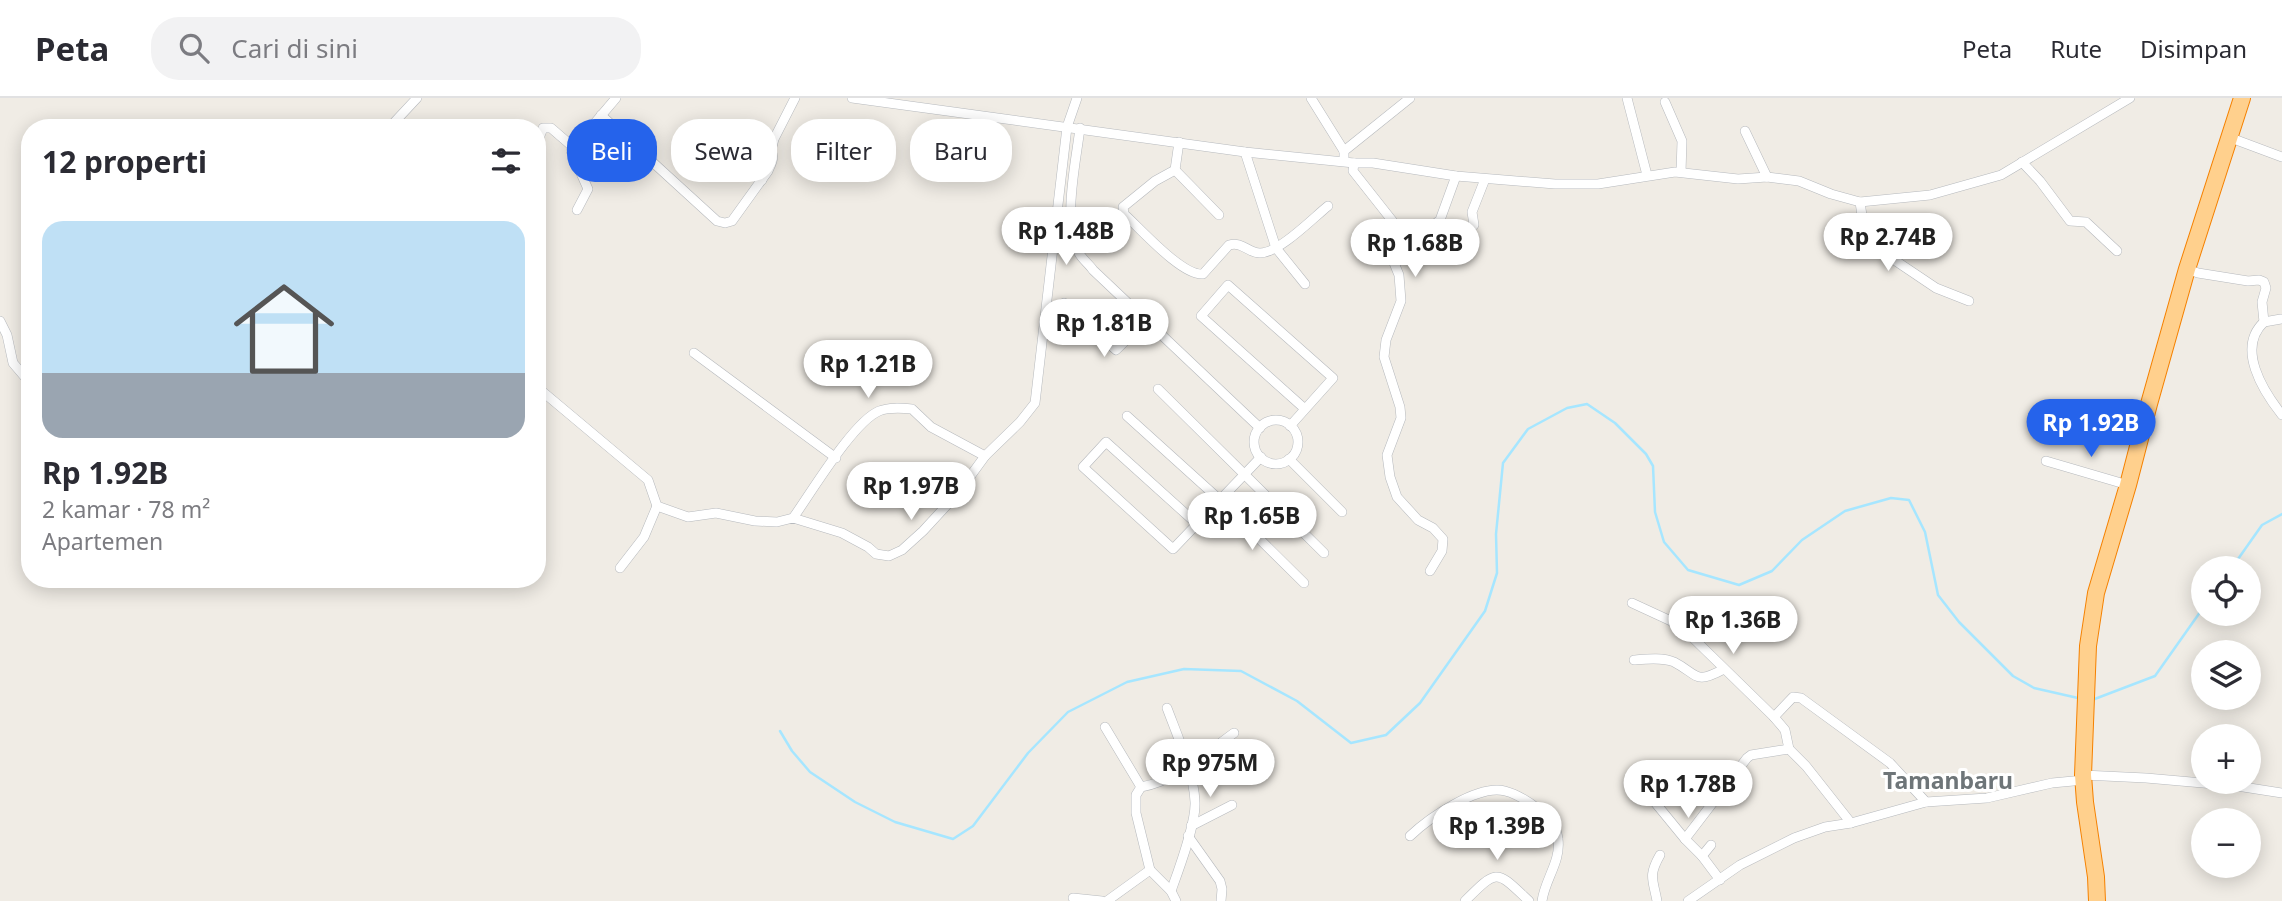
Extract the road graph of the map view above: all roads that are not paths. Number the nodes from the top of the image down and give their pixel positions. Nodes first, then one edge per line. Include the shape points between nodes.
1 (417, 98) edge
2 (616, 98) edge
3 (795, 98) edge
4 (852, 98) edge
5 (1077, 98) edge
6 (1311, 98) edge
7 (1410, 98) edge
8 (1627, 98) edge
9 (2130, 98) edge
10 (2242, 98) edge
11 (1665, 102) dead end
12 (601, 115) junction
13 (397, 119) edge
14 (598, 119) edge
15 (546, 127) edge
16 (1067, 127) junction
17 (1080, 128) junction
18 (1745, 131) dead end
19 (777, 133) edge
20 (2231, 138) junction
21 (567, 142) edge
22 (1180, 142) junction
23 (1245, 152) junction
24 (2282, 157) edge
25 (1348, 158) junction
26 (2022, 162) junction
27 (1175, 170) junction
28 (1681, 172) junction
29 (1647, 174) junction
30 (1456, 176) junction
31 (1767, 177) junction
32 (671, 179) edge
33 (1485, 179) junction
34 (587, 182) edge
35 (674, 182) edge
36 (760, 182) edge
37 (1860, 202) junction
38 (1328, 206) dead end
39 (577, 210) dead end
40 (1219, 215) dead end
41 (1474, 225) dead end
42 (1276, 248) junction
43 (2117, 251) dead end
44 (1392, 258) junction
45 (2187, 269) junction
46 (1305, 284) dead end
47 (1969, 301) dead end
48 (1064, 303) dead end
49 (2281, 319) edge
50 (1147, 320) junction
51 (0, 321) edge
52 (2263, 322) junction
53 (1096, 332) junction
54 (1060, 335) dead end
55 (694, 353) dead end
56 (21, 372) edge
57 (1158, 389) dead end
58 (546, 395) edge
59 (1305, 409) junction
60 (2282, 415) edge
61 (1127, 416) dead end
62 (1290, 426) junction
63 (1260, 428) junction
64 (985, 456) junction
65 (1261, 457) junction
66 (836, 458) junction
67 (1289, 459) junction
68 (2046, 461) dead end
69 (1246, 473) junction
70 (2129, 485) junction
71 (1220, 500) junction
72 (657, 506) junction
73 (1342, 512) dead end
74 (793, 518) junction
75 (1197, 524) junction
76 (1324, 552) dead end
77 (620, 568) dead end
78 (1430, 571) dead end
79 (1304, 583) dead end
80 (1632, 603) dead end
81 (1634, 660) dead end
82 (1724, 669) junction
83 (1167, 708) dead end
84 (1774, 716) junction
85 (1105, 727) dead end
86 (1234, 733) dead end
87 (1789, 749) junction
88 (1187, 766) junction
89 (2084, 777) junction
90 (1632, 782) dead end
91 (1141, 788) junction
92 (2282, 793) edge
93 (1926, 802) junction
94 (1232, 805) dead end
95 (1851, 823) junction
96 (1189, 831) junction
97 (1410, 836) dead end
98 (1685, 839) junction
99 (1712, 845) dead end
100 (1660, 855) dead end
101 (1702, 856) junction
102 (1150, 870) junction
103 (1720, 880) junction
104 (1171, 891) junction
105 (1073, 898) dead end
106 (1104, 901) edge
107 (1176, 901) edge
108 (1222, 901) edge
109 (1465, 901) edge
110 (1529, 901) edge
111 (1542, 901) edge
112 (1657, 901) edge
113 (1688, 901) edge
114 (2097, 901) edge

1 - 13 street
2 - 12 street
3 - 19 street
4 - 16 street
5 - 16 street
6 - 25 street
7 - 25 street
8 - 29 street
9 - 26 street
10 - 20 highway
11 - 28 street via 1682,142
12 - 14 street
12 - 32 street
15 - 21 street
16 - 17 street
16 - 64 street via 1035,403
17 - 22 street
17 - 50 street via 1072,233 1079,253 1093,270
18 - 31 street
20 - 24 street
20 - 45 highway
22 - 23 street
22 - 27 street
23 - 25 street
23 - 42 street
25 - 30 street
25 - 44 street via 1398,228
26 - 37 street via 2001,175 1930,195
26 - 43 street via 2069,220 2085,221
27 - 40 street
27 - 42 street via 1123,208 1124,214 1181,266 1203,274 1234,243 1260,253
28 - 29 street
28 - 31 street via 1738,180
29 - 33 street via 1598,184
30 - 33 street
30 - 44 street via 1440,220
31 - 37 street via 1799,181
33 - 41 street via 1472,212
34 - 39 street
35 - 36 street via 725,223 732,221
37 - 47 street via 1864,229 1881,251 1936,288
38 - 42 street
42 - 46 street
44 - 78 street via 1401,301 1384,356 1401,418 1387,455 1397,497 1443,539 1442,551
45 - 52 street via 2264,282
45 - 70 highway
48 - 53 street
49 - 52 street
50 - 53 street via 1116,350
50 - 63 street
51 - 56 street via 8,335 13,363
52 - 60 street via 2251,347 2259,378
53 - 54 street
55 - 66 street
57 - 69 street
58 - 72 street via 648,480
59 - 59 street via 1333,378 1228,285 1200,316
59 - 62 street
61 - 71 street
62 - 63 street via 1276,421
62 - 67 street via 1298,442
63 - 65 street via 1255,442
64 - 66 street via 931,427 912,409 900,408 873,414
64 - 74 street via 923,531 889,556 876,554 842,533
65 - 67 street via 1276,464
65 - 69 street
66 - 74 street
67 - 73 street
68 - 70 street
69 - 71 street
69 - 76 street
70 - 89 highway via 2096,593 2088,646
71 - 75 street
71 - 79 street
72 - 74 street via 688,517 716,513 755,521
72 - 77 street via 644,537
75 - 75 street via 1173,549 1083,467 1106,442
80 - 82 street via 1671,621
81 - 82 street via 1671,661 1699,678
82 - 84 street
83 - 88 street
84 - 87 street via 1785,730
84 - 93 street via 1793,697 1801,698 1890,763
85 - 91 street
86 - 88 street
87 - 95 street
87 - 98 street via 1747,758
88 - 91 street
88 - 96 street via 1195,804
89 - 92 street via 2146,778
89 - 93 street via 1987,798
89 - 114 highway
90 - 98 street
91 - 102 street via 1136,795 1136,813
93 - 95 street
94 - 96 street
95 - 103 street via 1794,838
96 - 104 street
96 - 108 street via 1220,881
97 - 111 street via 1484,792 1504,790 1527,801 1549,818 1558,836 1559,855
98 - 101 street
99 - 101 street
100 - 112 street via 1651,877
101 - 103 street
102 - 104 street
102 - 106 street
103 - 113 street
104 - 107 street
105 - 106 street
109 - 110 street via 1486,880 1499,877

